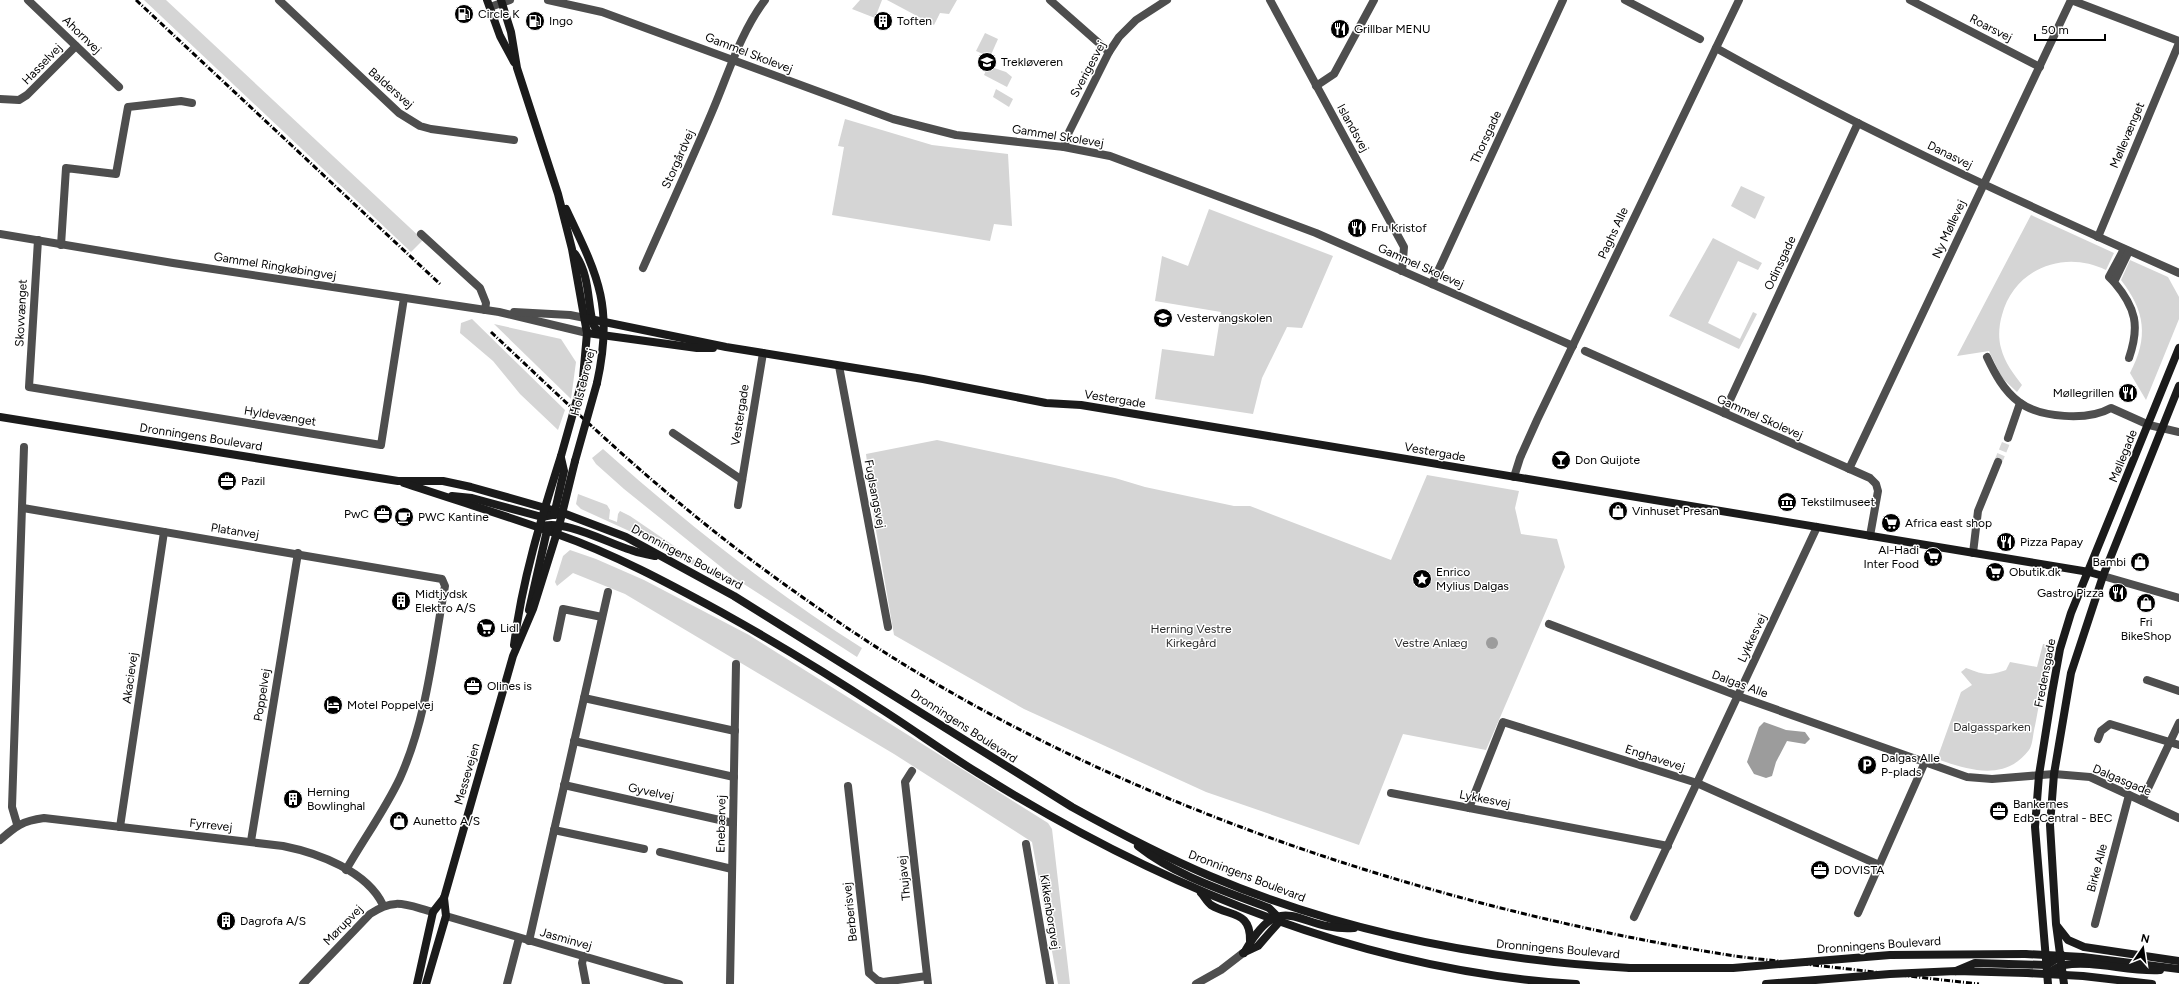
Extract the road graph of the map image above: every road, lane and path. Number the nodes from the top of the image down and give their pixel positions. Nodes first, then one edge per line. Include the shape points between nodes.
1 (28, 0) edge
2 (279, 0) edge
3 (510, 0) edge
4 (548, 0) edge
5 (765, 0) edge
6 (1050, 0) edge
7 (1167, 0) edge
8 (1270, 0) edge
9 (1374, 0) edge
10 (1563, 0) edge
11 (1625, 0) edge
12 (1739, 0) edge
13 (1910, 0) edge
14 (2071, 0) edge
15 (501, 1) edge
16 (489, 4) edge
17 (1700, 39) dead end
18 (2179, 42) edge
19 (76, 46) junction
20 (1716, 48) junction
21 (1109, 52) junction
22 (734, 59) junction
23 (2040, 67) junction
24 (517, 68) junction
25 (1316, 86) junction
26 (118, 87) dead end
27 (0, 99) edge
28 (192, 102) dead end
29 (1858, 123) junction
30 (514, 140) dead end
31 (1064, 147) junction
32 (1984, 185) junction
33 (558, 194) junction
34 (0, 234) edge
35 (421, 234) dead end
36 (2098, 237) junction
37 (38, 240) junction
38 (61, 245) junction
39 (2126, 250) junction
40 (643, 268) dead end
41 (1402, 271) junction
42 (2179, 273) edge
43 (1432, 284) junction
44 (404, 298) junction
45 (485, 310) junction
46 (499, 312) junction
47 (588, 319) junction
48 (605, 322) junction
49 (587, 333) junction
50 (605, 336) junction
51 (1573, 346) junction
52 (726, 347) junction
53 (2179, 348) edge
54 (1585, 352) dead end
55 (763, 353) junction
56 (1987, 357) dead end
57 (2129, 358) dead end
58 (839, 366) junction
59 (2179, 386) edge
60 (29, 387) joint
61 (2020, 403) junction
62 (1724, 413) junction
63 (0, 417) edge
64 (2149, 425) junction
65 (2162, 428) junction
66 (2179, 432) edge
67 (673, 433) dead end
68 (2008, 438) tunnel mouth
69 (24, 447) dead end
70 (561, 456) junction
71 (1998, 462) tunnel mouth
72 (1849, 469) junction
73 (1514, 477) junction
74 (742, 480) junction
75 (398, 481) junction
76 (440, 495) junction
77 (738, 505) dead end
78 (544, 507) junction
79 (23, 508) junction
80 (563, 513) junction
81 (549, 514) junction
82 (1817, 527) junction
83 (538, 528) junction
84 (553, 528) junction
85 (164, 532) junction
86 (1870, 536) junction
87 (298, 553) junction
88 (1973, 553) junction
89 (667, 558) junction
90 (2089, 572) junction
91 (2103, 576) junction
92 (608, 592) dead end
93 (2179, 598) edge
94 (602, 617) junction
95 (1548, 624) dead end
96 (888, 627) dead end
97 (557, 638) dead end
98 (513, 656) junction
99 (736, 664) dead end
100 (2147, 680) dead end
101 (2179, 691) edge
102 (1738, 696) junction
103 (584, 698) junction
104 (2179, 723) edge
105 (735, 731) junction
106 (2098, 739) dead end
107 (574, 741) junction
108 (2170, 742) junction
109 (2179, 745) edge
110 (1925, 762) junction
111 (912, 771) dead end
112 (2054, 774) junction
113 (2039, 775) junction
114 (734, 777) junction
115 (1697, 783) junction
116 (564, 785) junction
117 (848, 786) dead end
118 (1391, 793) dead end
119 (2129, 795) junction
120 (2142, 801) junction
121 (1469, 808) junction
122 (2179, 818) edge
123 (733, 823) junction
124 (17, 824) junction
125 (120, 827) junction
126 (554, 830) junction
127 (1123, 835) junction
128 (0, 840) edge
129 (250, 841) junction
130 (1026, 844) dead end
131 (1668, 846) junction
132 (644, 848) dead end
133 (660, 852) dead end
134 (1880, 865) junction
135 (732, 869) junction
136 (346, 870) junction
137 (1201, 892) junction
138 (444, 898) junction
139 (383, 905) junction
140 (433, 912) junction
141 (1858, 913) dead end
142 (446, 916) junction
143 (1634, 917) dead end
144 (1275, 919) junction
145 (2056, 924) junction
146 (2095, 924) dead end
147 (1360, 927) junction
148 (518, 938) junction
149 (528, 941) junction
150 (1250, 941) junction
151 (1243, 953) junction
152 (2046, 954) junction
153 (2062, 955) junction
154 (584, 956) junction
155 (2179, 961) edge
156 (2047, 965) junction
157 (2063, 966) junction
158 (2026, 969) junction
159 (2179, 969) edge
160 (2047, 974) junction
161 (2064, 975) junction
162 (928, 980) edge
163 (303, 984) edge
164 (417, 984) edge
165 (426, 984) edge
166 (507, 984) edge
167 (586, 984) edge
168 (679, 984) edge
169 (730, 984) edge
170 (1050, 984) edge
171 (1196, 984) edge
172 (1576, 984) edge
173 (1766, 984) edge
174 (2048, 984) edge
175 (2064, 984) edge
176 (2152, 984) edge

1 - 19 street, Ahornvej
2 - 30 street, Baldersvej via 409,120 431,129
3 - 15 street
4 - 22 street, Gammel Skolevej via 602,12
5 - 22 street, Storgårdvej via 750,23
6 - 21 street
7 - 21 street, Sverigesvej via 1136,20 1119,37
8 - 25 street, Islandsvej
9 - 25 street via 1334,74
10 - 43 street, Thorsgade
11 - 17 street
12 - 20 street, Paghs Alle
13 - 23 street, Roarsvej
14 - 18 street
14 - 23 street, Ny Møllevej
15 - 16 street
15 - 24 main road, Holstebrovej via 511,32
16 - 24 main road, Holstebrovej via 500,36
18 - 36 street, Møllevænget
19 - 26 street, Ahornvej
19 - 27 street, Hasselvej via 28,96 19,100
20 - 29 street, Danasvej
20 - 51 street, Paghs Alle
21 - 31 street, Sverigesvej via 1068,132
22 - 31 street, Gammel Skolevej via 876,114 918,126 956,135
22 - 40 street, Storgårdvej
23 - 32 street, Ny Møllevej
24 - 33 main road, Holstebrovej
25 - 41 street, Islandsvej via 1404,247
28 - 38 street via 128,107 116,174 66,168
29 - 32 street, Danasvej
29 - 62 street, Odinsgade
31 - 41 street, Gammel Skolevej via 1110,156 1192,186 1316,233
32 - 36 street, Danasvej
32 - 72 street, Ny Møllevej
33 - 47 main road, Holstebrovej
33 - 48 main road, Holstebrovej via 591,261 598,282
34 - 37 street, Gammel Ringkøbingvej
35 - 45 street via 480,288 486,303
36 - 39 street, Danasvej
37 - 38 street, Gammel Ringkøbingvej
37 - 60 street, Skovvænget
38 - 44 street, Gammel Ringkøbingvej
39 - 42 street, Danasvej
39 - 57 street via 2111,280 2130,304 2135,319 2136,332
41 - 43 street, Gammel Skolevej
43 - 51 street, Gammel Skolevej
44 - 45 street, Gammel Ringkøbingvej
44 - 60 street, Hyldevænget via 381,445
45 - 46 street, Gammel Ringkøbingvej
46 - 47 street, Gammel Ringkøbingvej via 570,315
46 - 49 street, Gammel Ringkøbingvej
47 - 48 main road, Gammel Ringkøbingvej
47 - 49 main road, Holstebrovej
47 - 50 main road
48 - 50 main road, Holstebrovej
48 - 52 main road, Vestergade
49 - 50 main road, Gammel Ringkøbingvej
49 - 70 main road, Holstebrovej, bridge via 583,378
50 - 52 main road, Vestergade via 696,348
50 - 80 main road, Holstebrovej, bridge via 597,383
51 - 73 street, Paghs Alle via 1536,420
52 - 55 main road, Vestergade
53 - 64 main road, Møllegade
54 - 62 street, Gammel Skolevej
55 - 58 main road, Vestergade
55 - 74 street, Vestergade
56 - 61 street via 1994,374 2008,393
58 - 73 main road, Vestergade via 1046,403 1081,405
58 - 96 street, Fuglsangsvej
59 - 65 main road
61 - 64 street via 2060,416 2084,416 2111,408
61 - 68 street
62 - 72 street, Gammel Skolevej
63 - 75 main road, Dronningens Boulevard
64 - 65 street
64 - 90 main road, Møllegade
65 - 66 street
65 - 91 main road
67 - 74 street
69 - 79 street
70 - 78 main road, Holstebrovej
70 - 81 main road via 564,471
71 - 88 street via 1978,511
72 - 86 street, Gammel Skolevej via 1870,478 1876,484 1878,500
73 - 82 main road, Vestergade
74 - 77 street, Vestergade
75 - 76 main road, Dronningens Boulevard
75 - 78 main road, Dronningens Boulevard via 450,482
76 - 81 main road, Dronningens Boulevard via 472,498
76 - 83 main road, Dronningens Boulevard
78 - 81 main road, Holstebrovej
79 - 85 street, Platanvej
79 - 124 street via 12,807
80 - 81 main road, Dronningens Boulevard
80 - 84 main road, Holstebrovej
80 - 89 main road, Dronningens Boulevard via 620,535
81 - 83 main road, Holstebrovej
81 - 84 main road
82 - 86 main road, Vestergade
82 - 102 street, Lykkesvej
83 - 84 main road, Dronningens Boulevard
83 - 98 main road, Messevejen via 519,604
84 - 89 main road via 577,530 631,551
84 - 98 main road, Messevejen via 533,609
84 - 137 main road, Dronningens Boulevard via 720,612 796,655 977,773 1063,823
85 - 87 street, Platanvej
85 - 125 street, Akacievej
86 - 88 main road, Vestergade
87 - 129 street, Poppelvej
87 - 136 street, Platanvej via 442,579 445,586 424,702 412,746 399,779
88 - 90 main road, Vestergade
89 - 127 main road, Dronningens Boulevard via 747,604 1025,778
90 - 91 main road, Vestergade
90 - 113 main road, Fredensgade via 2071,613 2060,648
91 - 93 street
91 - 112 main road, Fredensgade via 2071,673
92 - 94 street
94 - 97 street via 563,609
94 - 103 street
95 - 102 street, Dalgas Alle
98 - 138 main road, Messevejen
99 - 105 street, Enebærvej
100 - 101 street
102 - 110 street, Dalgas Alle
102 - 115 street, Lykkesvej
103 - 105 street
103 - 107 street
104 - 108 street
105 - 114 street, Enebærvej
106 - 108 street via 2101,731 2110,724
107 - 114 street
107 - 116 street
108 - 109 street
108 - 120 street
110 - 113 street, Dalgas Alle via 1967,777 1992,779
110 - 134 street
111 - 162 street, Thujavej via 905,782
112 - 113 street, Dalgas Alle
112 - 119 street, Dalgasgade via 2090,777
112 - 145 main road, Fredensgade via 2050,832
113 - 152 main road, Fredensgade via 2035,827
114 - 123 street, Enebærvej
115 - 121 street, Enghavevej via 1503,722
115 - 131 street, Lykkesvej
115 - 134 street, Enghavevej
116 - 123 street, Gyvelvej
116 - 126 street
117 - 162 street, Berberisvej via 869,973 883,982
118 - 121 street, Lykkesvej
119 - 120 street, Dalgasgade
119 - 146 street, Birke Alle
120 - 122 street, Dalgasgade
121 - 131 street, Lykkesvej
123 - 135 street, Enebærvej
124 - 125 street, Fyrrevej via 44,818
124 - 128 street
125 - 129 street, Fyrrevej
126 - 132 street
126 - 149 street
127 - 144 main road via 1153,858 1183,873 1269,908
127 - 147 main road, Dronningens Boulevard via 1218,879 1283,904
129 - 136 street, Fyrrevej via 309,851
130 - 170 street, Kikkenborgvej
131 - 143 street, Lykkesvej
133 - 135 street
134 - 141 street
135 - 169 street, Enebærvej
136 - 139 street, Fyrrevej via 370,886
137 - 144 main road, Dronningens Boulevard
137 - 150 main road via 1210,904 1246,922 1251,932
138 - 140 main road, Messevejen
138 - 142 main road, Messevejen
139 - 140 street via 394,903
139 - 163 street, Mørupvej via 370,914
140 - 142 main road
140 - 164 main road, Messevejen
142 - 148 street, Jasminvej
142 - 165 main road, Messevejen
144 - 147 main road via 1290,915 1322,926 1340,929
144 - 150 main road
144 - 151 main road via 1258,946
144 - 172 main road, Dronningens Boulevard via 1356,946 1414,960 1467,971
145 - 153 main road, Fredensgade
145 - 155 main road via 2068,940 2084,947
147 - 152 main road, Dronningens Boulevard, bridge via 1409,940 1519,960 1630,968 1733,968 1890,955
148 - 149 street, Jasminvej
148 - 166 street
149 - 154 street, Jasminvej
150 - 151 main road
151 - 171 street via 1221,970
152 - 153 main road, Dronningens Boulevard
152 - 156 main road, Fredensgade
153 - 156 main road
153 - 157 main road, Fredensgade
153 - 159 main road, Dronningens Boulevard
154 - 167 street via 582,963
154 - 168 street, Jasminvej
156 - 158 main road
156 - 160 main road, Fredensgade
157 - 159 main road via 2082,965 2145,971
157 - 160 main road
157 - 161 main road, Fredensgade
158 - 160 main road
158 - 173 main road, bridge via 1890,974
160 - 161 main road
160 - 174 main road, Fredensgade
161 - 175 main road, Fredensgade
161 - 176 main road

